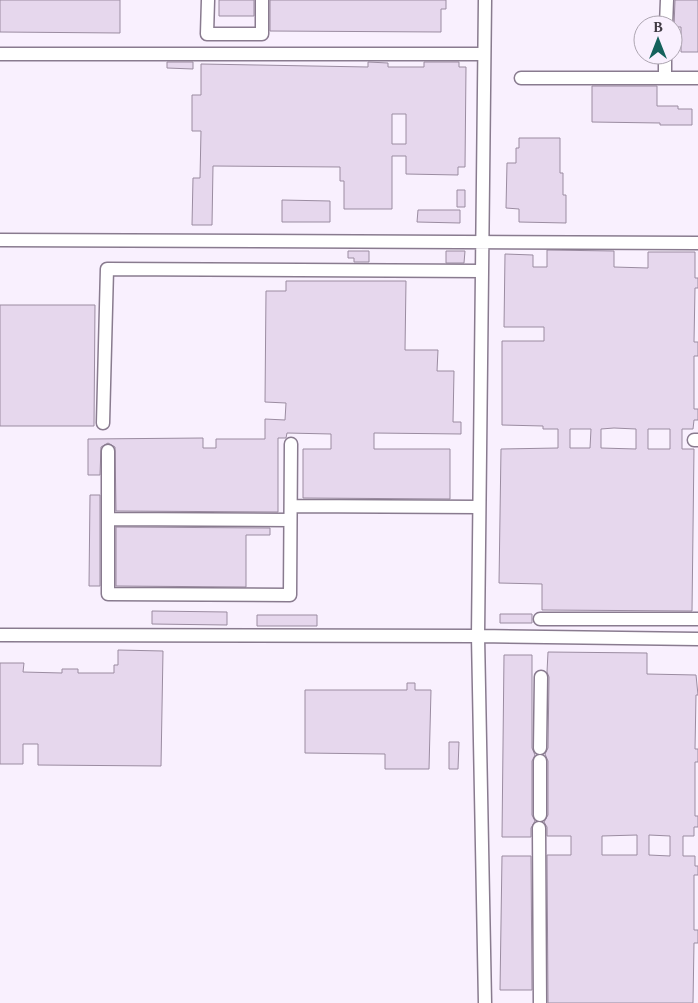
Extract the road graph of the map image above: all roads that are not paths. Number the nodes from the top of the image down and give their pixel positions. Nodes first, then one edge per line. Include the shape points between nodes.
1 (208, 0) edge
2 (262, 0) edge
3 (485, 0) edge
4 (667, 0) edge
5 (666, 15) edge
6 (0, 54) edge
7 (484, 54) junction
8 (666, 65) edge
9 (521, 78) dead end
10 (665, 78) junction
11 (698, 78) edge
12 (0, 240) edge
13 (482, 242) junction
14 (698, 243) edge
15 (482, 271) junction
16 (103, 423) dead end
17 (291, 444) dead end
18 (108, 451) dead end
19 (291, 506) junction
20 (479, 507) junction
21 (108, 519) junction
22 (290, 520) junction
23 (540, 619) dead end
24 (698, 619) edge
25 (0, 635) edge
26 (478, 636) junction
27 (698, 639) edge
28 (541, 676) dead end
29 (485, 1003) edge
30 (540, 1003) edge

1 - 2 lane via 207,34 262,34
3 - 7 lane
4 - 5 lane
6 - 7 lane
7 - 13 lane
8 - 10 lane
9 - 10 lane
10 - 11 lane
12 - 13 lane
13 - 14 lane
13 - 15 lane
15 - 16 lane via 107,269
15 - 20 lane
17 - 19 lane
18 - 21 lane
19 - 20 lane
19 - 22 lane
20 - 26 lane
21 - 22 lane
21 - 22 lane via 108,594 290,595
23 - 24 lane
25 - 26 lane
26 - 27 lane
26 - 29 lane
28 - 30 lane

